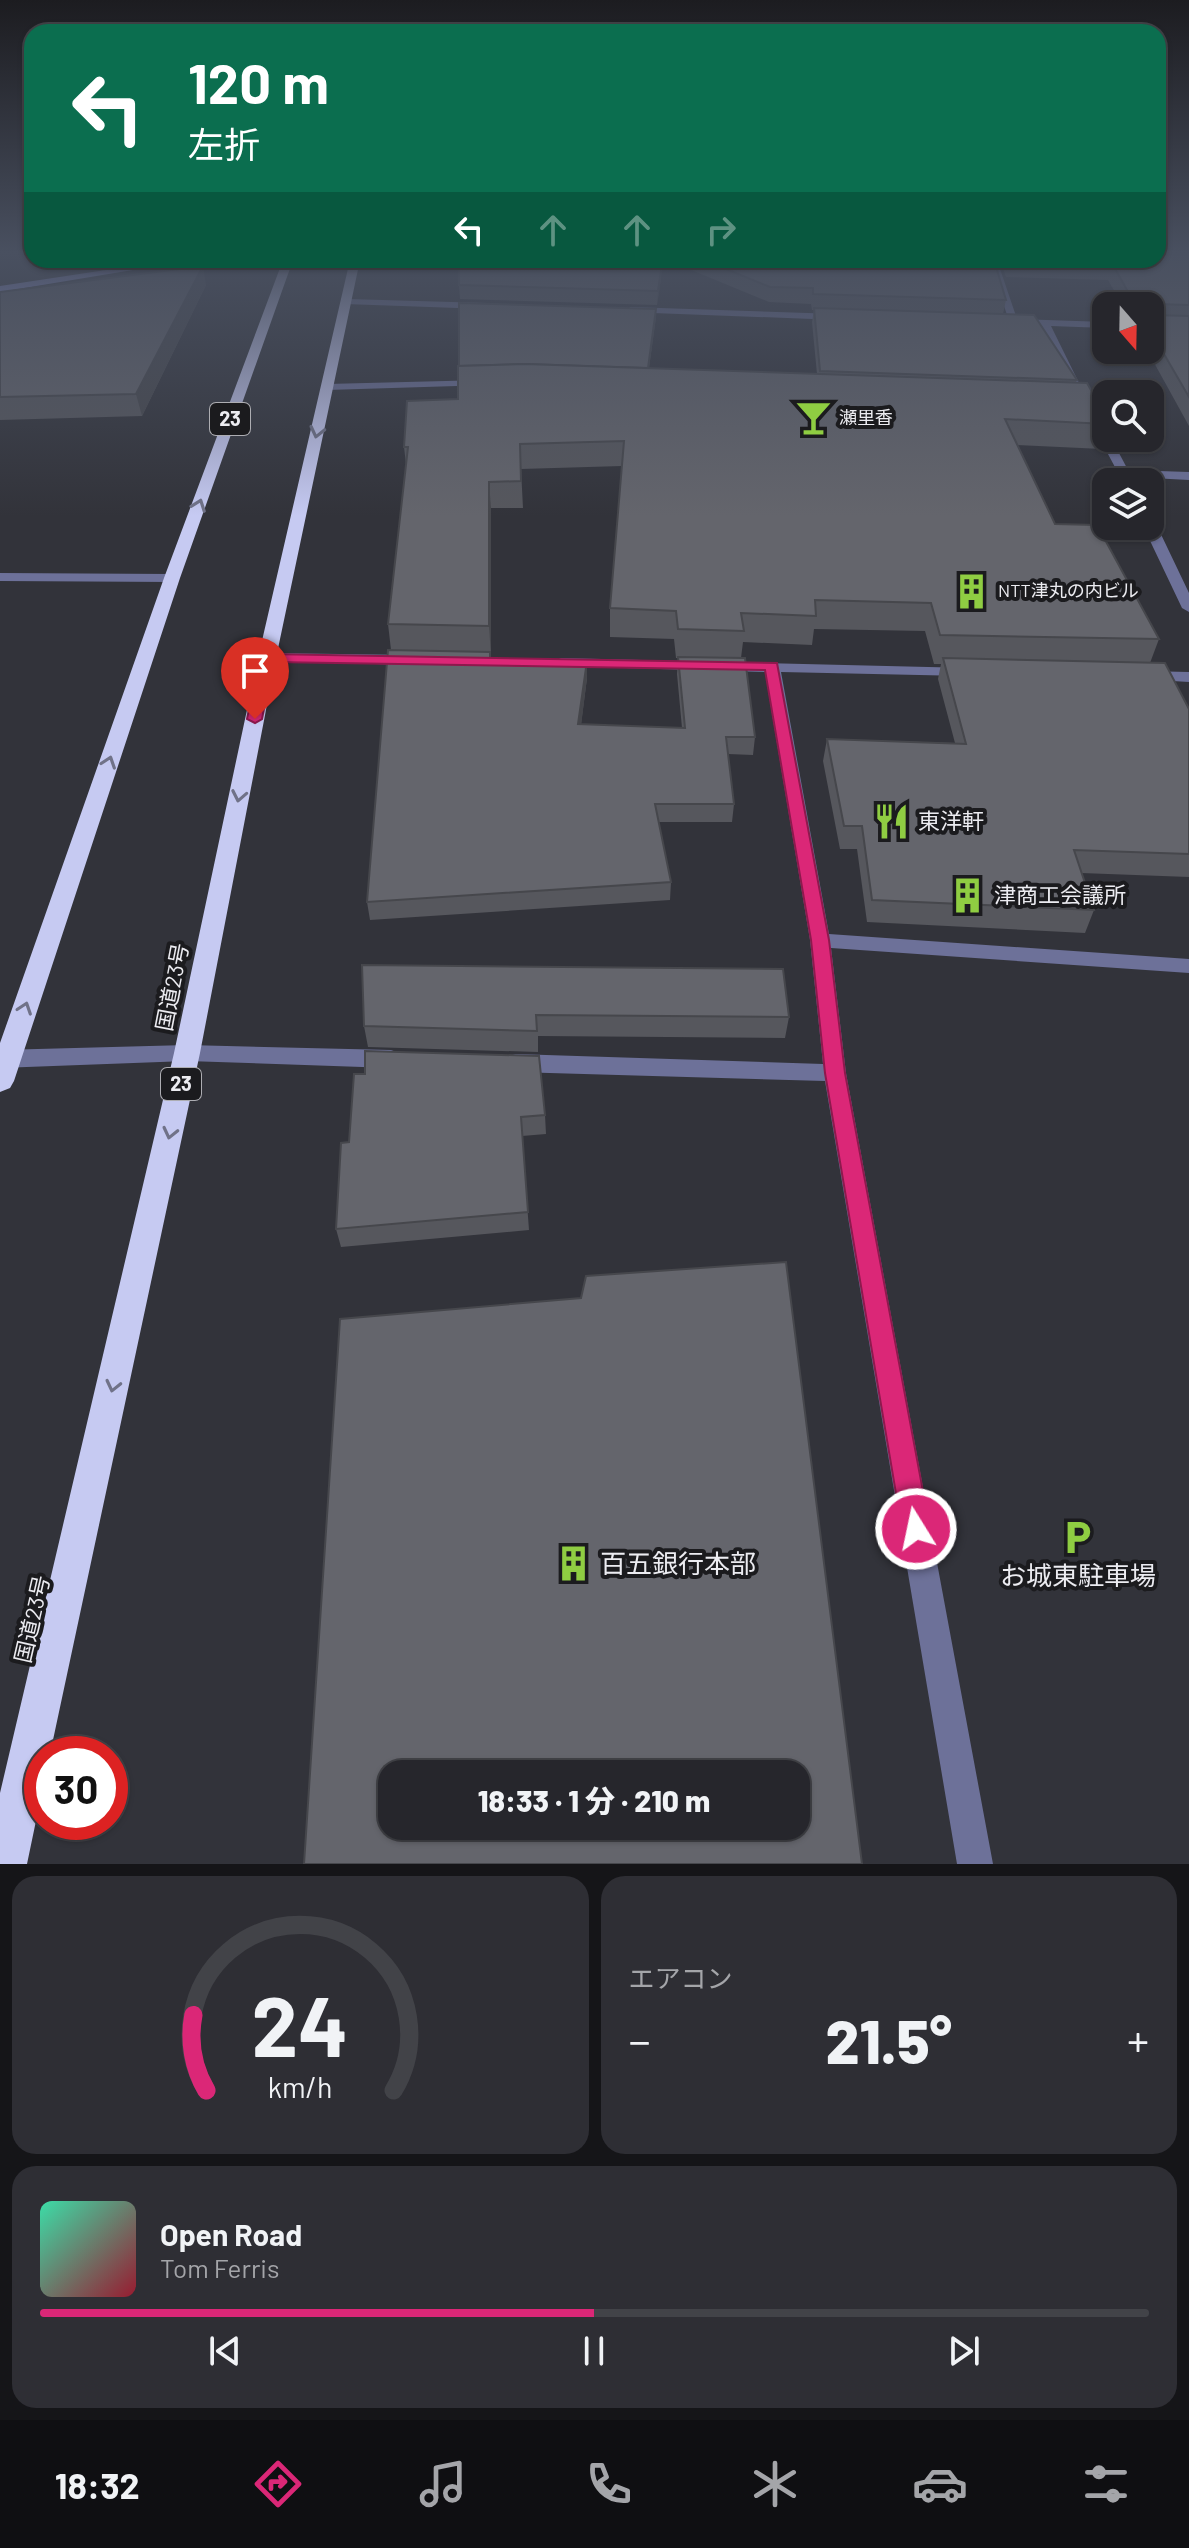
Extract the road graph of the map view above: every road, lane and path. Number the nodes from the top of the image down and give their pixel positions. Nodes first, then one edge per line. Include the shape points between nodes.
1 (258, 342) edge
2 (338, 342) edge
3 (1055, 342) edge
4 (495, 383) edge
5 (327, 387) junction
6 (1122, 468) edge
7 (1189, 476) edge
8 (1164, 477) edge
9 (1157, 540) edge
10 (0, 577) edge
11 (172, 578) junction
12 (1189, 608) edge
13 (267, 658) junction
14 (425, 660) edge
15 (551, 662) edge
16 (772, 666) junction
17 (988, 672) edge
18 (1127, 675) edge
19 (1189, 677) edge
20 (820, 940) junction
21 (1189, 966) edge
22 (187, 1053) junction
23 (4, 1059) edge
24 (409, 1060) edge
25 (487, 1062) edge
26 (835, 1073) junction
27 (0, 1081) edge
28 (5, 1864) edge
29 (975, 1864) edge

11 -> 1 highway, 23
2 - 5 highway, 国道23号 / 23
3 - 6 street
4 - 5 street
5 -> 13 highway, 国道23号 / 23
7 - 8 street
9 - 12 street
10 - 11 street
23 -> 11 highway, 23
13 - 14 street
13 -> 22 highway, 国道23号 / 23
15 - 16 street
16 - 17 street
16 - 20 street
18 - 19 street
20 - 21 street
20 - 26 street
22 - 23 street
22 - 24 street
22 -> 28 highway, 国道23号 / 23
23 - 27 highway, 23
25 - 26 street
26 - 29 street

